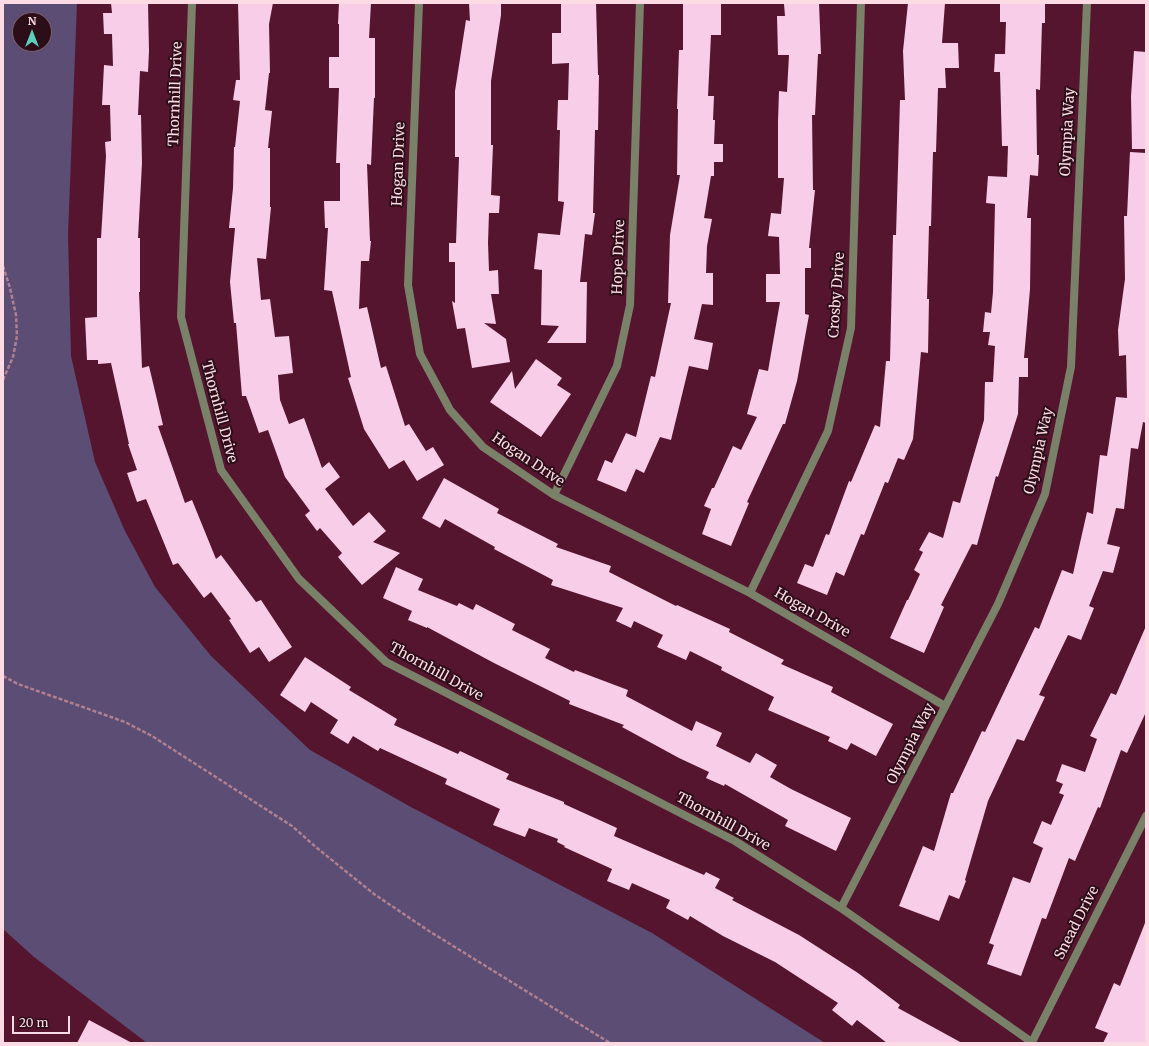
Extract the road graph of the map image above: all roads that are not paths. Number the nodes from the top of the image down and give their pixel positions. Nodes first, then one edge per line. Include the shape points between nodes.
1 (192, 3) edge
2 (419, 3) edge
3 (640, 3) edge
4 (861, 3) edge
5 (1087, 3) edge
6 (554, 495) junction
7 (750, 593) junction
8 (945, 706) junction
9 (1146, 816) edge
10 (841, 908) junction
11 (1032, 1043) edge

1 - 10 street, Thornhill Drive via 181,317 221,470 281,554 299,579 386,662 735,841
2 - 6 street, Hogan Drive via 408,285 420,354 450,410 483,447
3 - 6 street, Hope Drive via 630,305 617,366
4 - 7 street, Crosby Drive via 851,328 828,431
5 - 8 street, Olympia Way via 1071,367 1045,494 998,604
6 - 7 street, Hogan Drive
7 - 8 street, Hogan Drive
8 - 10 street, Olympia Way
9 - 11 street, Snead Drive
10 - 11 street, Thornhill Drive

